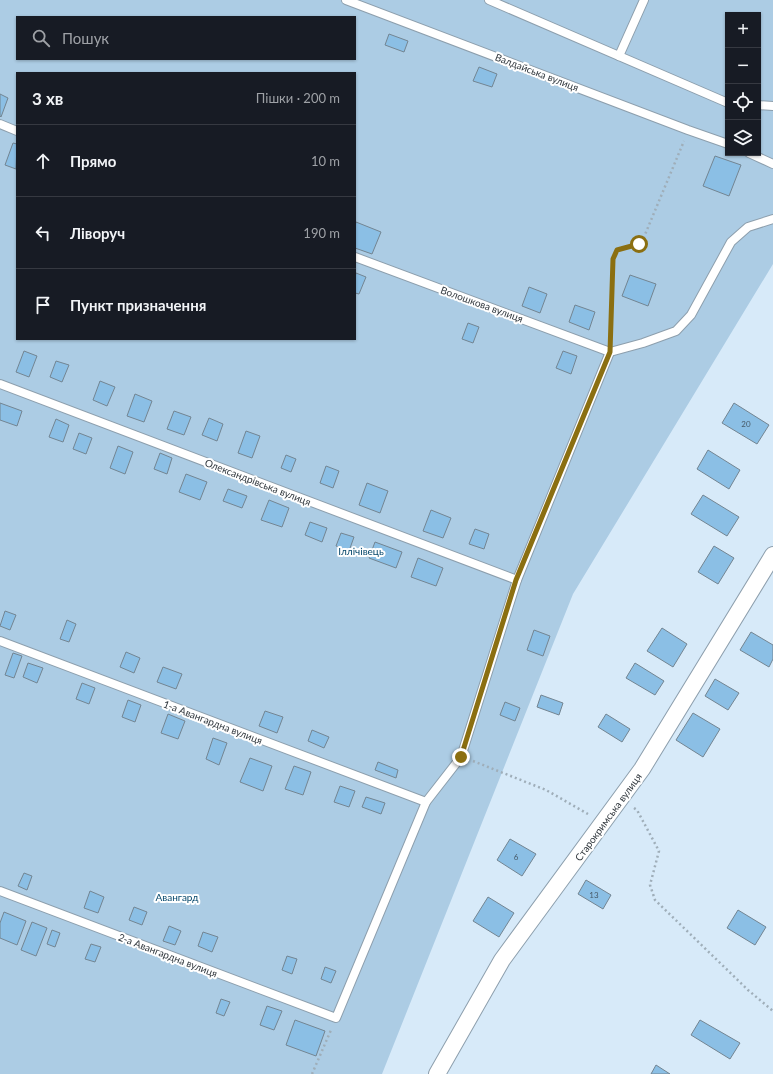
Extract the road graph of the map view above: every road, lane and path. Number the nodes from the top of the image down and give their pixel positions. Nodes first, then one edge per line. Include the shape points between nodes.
1 (346, 0) edge
2 (489, 0) edge
3 (644, 0) edge
4 (619, 56) junction
5 (725, 102) edge
6 (761, 105) edge
7 (773, 106) edge
8 (0, 124) edge
9 (16, 130) edge
10 (688, 130) junction
11 (725, 143) edge
12 (756, 156) edge
13 (773, 164) edge
14 (773, 218) edge
15 (356, 256) edge
16 (610, 352) junction
17 (0, 384) edge
18 (773, 555) edge
19 (516, 580) junction
20 (0, 641) edge
21 (461, 757) junction
22 (623, 796) junction
23 (426, 802) junction
24 (604, 822) junction
25 (0, 891) edge
26 (773, 1011) edge
27 (336, 1018) junction
28 (312, 1074) edge
29 (437, 1074) edge

1 - 10 lane, Валдайська вулиця
2 - 4 lane
3 - 4 lane
4 - 5 lane
6 - 7 lane
8 - 9 lane
10 - 11 lane, Валдайська вулиця
10 - 16 path via 644,237 639,244 617,250 613,259
12 - 13 lane
14 - 16 lane via 748,227 731,242 691,314 676,331
15 - 16 lane, Волошкова вулиця
16 - 19 lane
17 - 19 lane, Олександрівська вулиця
18 - 22 street, Старокримська вулиця
19 - 21 lane
20 - 23 lane, 1-а Авангардна вулиця
21 - 23 lane
21 - 24 path via 546,790
22 - 24 street, Старокримська вулиця
22 - 26 path via 637,810 659,851 650,885 654,900
23 - 27 lane
24 - 29 street, Старокримська вулиця via 502,960
25 - 27 lane, 2-а Авангардна вулиця
27 - 28 path

